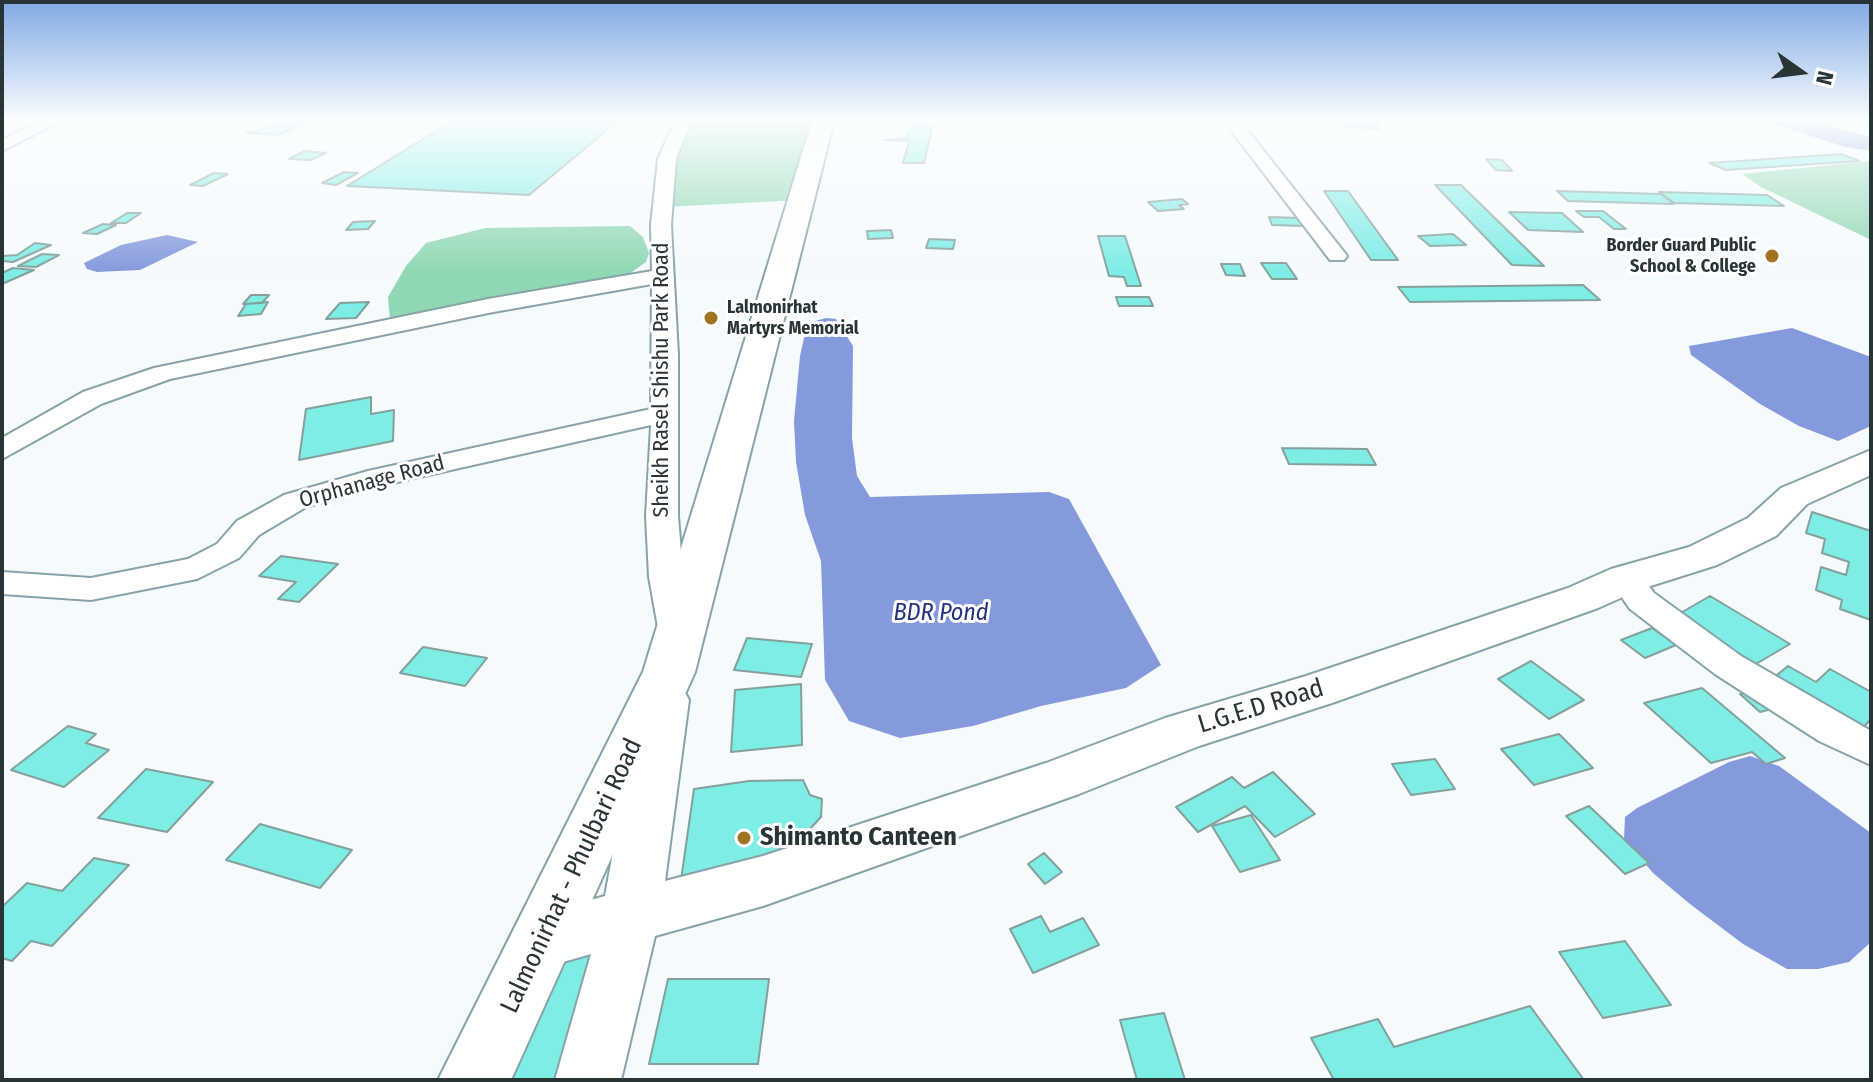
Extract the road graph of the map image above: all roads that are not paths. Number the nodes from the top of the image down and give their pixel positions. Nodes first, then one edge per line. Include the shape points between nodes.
1 (666, 171) edge
2 (809, 171) edge
3 (1271, 171) edge
4 (1337, 256) dead end
5 (663, 276) junction
6 (664, 414) junction
7 (2, 450) edge
8 (1871, 461) edge
9 (1626, 579) junction
10 (2, 583) edge
11 (674, 656) junction
12 (1871, 749) edge
13 (631, 915) junction
14 (542, 940) junction
15 (474, 1080) edge
16 (588, 1080) edge

1 - 5 street, Sheikh Rasel Shishu Park Road
2 - 11 highway, Lalmonirhat - Phulbari Road
3 - 4 street
5 - 6 street, Sheikh Rasel Shishu Park Road
5 - 7 street via 163,373 92,398
6 - 10 street, Orphanage Road via 295,501 248,528 228,551 197,568 91,589
6 - 11 street, Sheikh Rasel Shishu Park Road via 662,516
8 - 9 main road, L.G.E.D Road via 1794,496 1762,527 1727,545
9 - 12 street via 1642,601 1728,665
9 - 13 main road, L.G.E.D Road via 835,857
11 - 13 main road
11 - 14 highway, Lalmonirhat - Phulbari Road
13 - 14 main road, L.G.E.D Road
13 - 16 main road
14 - 15 highway, Lalmonirhat - Phulbari Road

